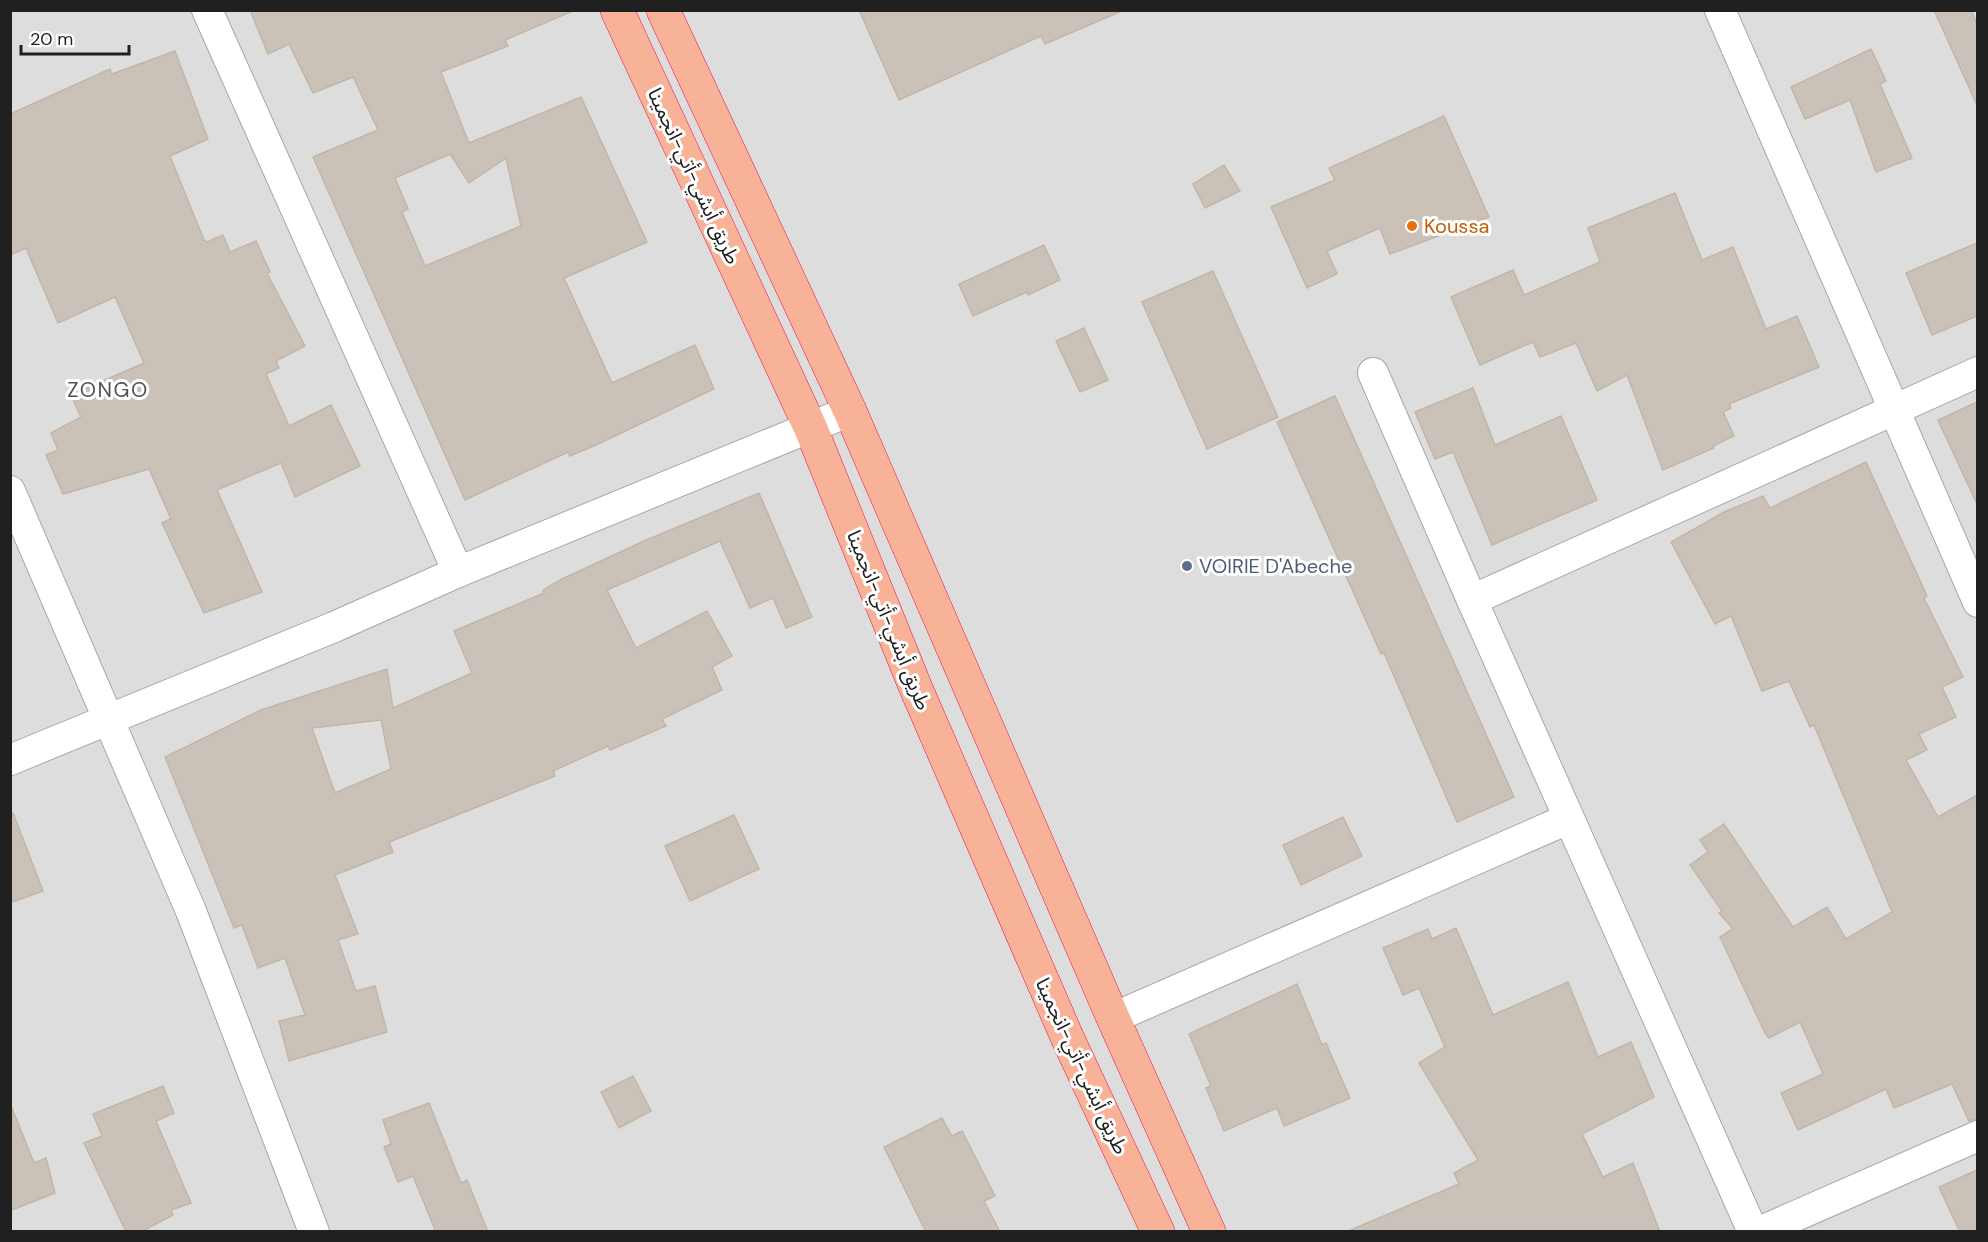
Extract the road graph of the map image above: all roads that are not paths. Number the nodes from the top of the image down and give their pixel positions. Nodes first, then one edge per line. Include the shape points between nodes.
1 (207, 10) edge
2 (617, 10) edge
3 (663, 10) edge
4 (1720, 10) edge
5 (1977, 372) edge
6 (1372, 374) dead end
7 (850, 411) junction
8 (1893, 411) junction
9 (811, 429) junction
10 (10, 491) edge
11 (458, 572) junction
12 (1472, 600) junction
13 (1977, 602) edge
14 (959, 667) junction
15 (915, 686) junction
16 (110, 719) junction
17 (10, 759) edge
18 (1568, 819) junction
19 (1113, 1018) junction
20 (1977, 1136) edge
21 (314, 1232) edge
22 (1158, 1232) edge
23 (1209, 1232) edge
24 (1753, 1232) edge
25 (1759, 1232) edge

1 - 11 street
2 - 9 highway, طريق أبشي-أتي-انجمينا
3 - 7 highway
4 - 8 street
5 - 8 street
6 - 12 street
7 - 9 street
7 - 14 highway
8 - 12 street
8 - 13 street
9 - 11 street
9 - 15 highway, طريق أبشي-أتي-انجمينا
10 - 16 street
11 - 16 street
12 - 18 street
14 - 15 highway
14 - 19 highway
15 - 22 highway, طريق أبشي-أتي-انجمينا via 1067,1037
16 - 17 street
16 - 21 street via 191,911
18 - 19 street
18 - 24 street
19 - 23 highway
20 - 25 street

